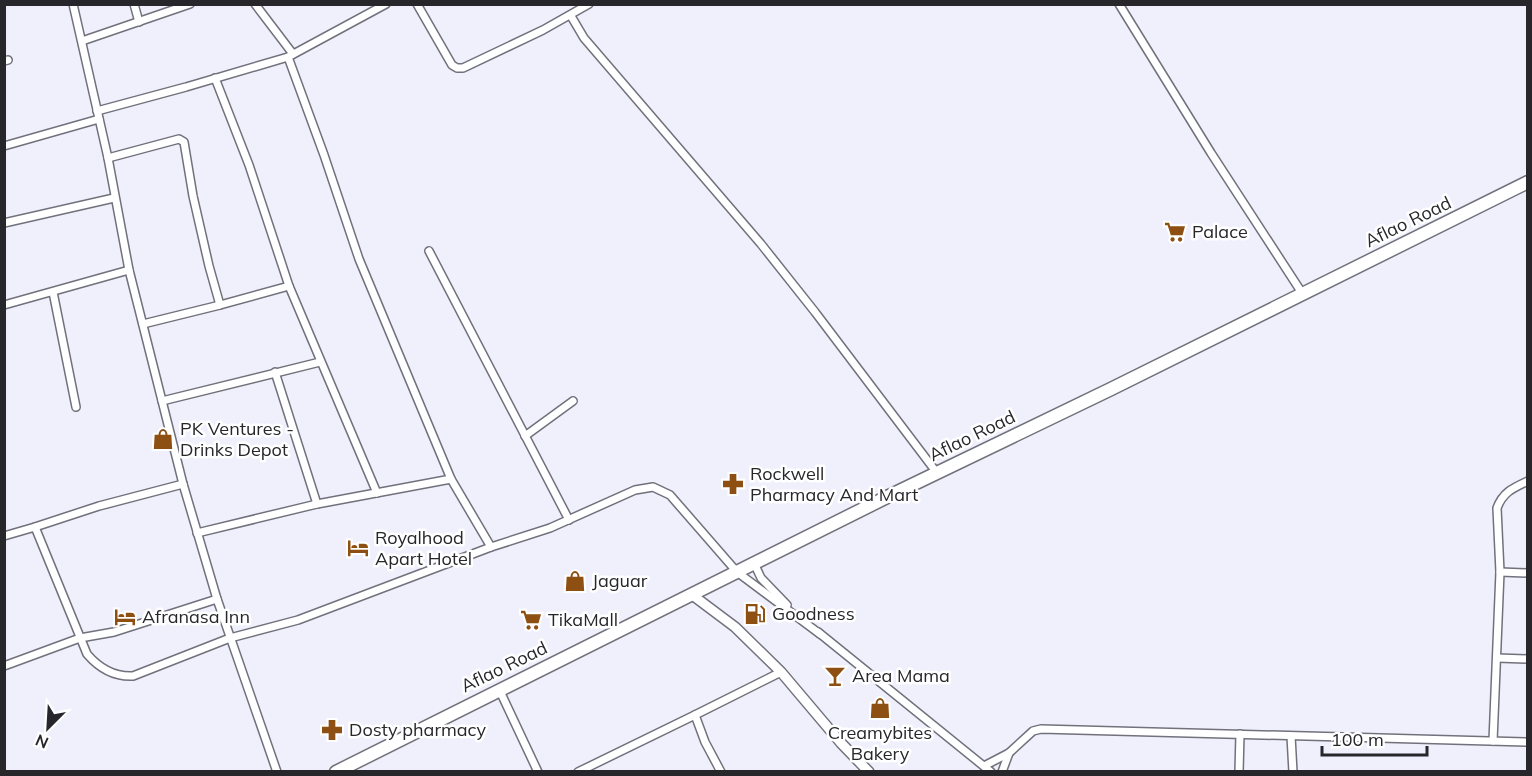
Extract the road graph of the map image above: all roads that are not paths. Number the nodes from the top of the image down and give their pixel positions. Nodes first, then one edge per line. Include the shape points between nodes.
1 (73, 4) edge
2 (134, 4) edge
3 (190, 4) edge
4 (255, 4) edge
5 (386, 4) edge
6 (417, 4) edge
7 (589, 4) edge
8 (1119, 4) edge
9 (571, 16) junction
10 (139, 22) junction
11 (82, 41) junction
12 (290, 55) junction
13 (215, 78) junction
14 (97, 111) junction
15 (99, 119) junction
16 (4, 146) edge
17 (108, 158) junction
18 (1527, 182) edge
19 (114, 198) junction
20 (4, 223) edge
21 (429, 251) dead end
22 (129, 270) junction
23 (289, 286) junction
24 (53, 292) junction
25 (1302, 293) junction
26 (4, 305) edge
27 (220, 305) junction
28 (143, 324) junction
29 (320, 362) junction
30 (275, 372) junction
31 (162, 401) junction
32 (573, 401) dead end
33 (76, 407) dead end
34 (525, 436) junction
35 (936, 473) junction
36 (451, 479) junction
37 (1527, 481) edge
38 (183, 484) junction
39 (377, 493) junction
40 (316, 504) junction
41 (569, 520) junction
42 (34, 527) junction
43 (198, 533) junction
44 (4, 536) edge
45 (491, 547) junction
46 (746, 567) junction
47 (1500, 572) junction
48 (1527, 573) edge
49 (691, 594) junction
50 (217, 599) junction
51 (820, 633) junction
52 (80, 638) junction
53 (230, 638) junction
54 (1497, 658) junction
55 (1527, 659) edge
56 (4, 666) edge
57 (781, 672) junction
58 (499, 689) junction
59 (695, 715) junction
60 (1240, 734) junction
61 (1291, 736) junction
62 (1494, 741) junction
63 (1527, 742) edge
64 (1009, 753) junction
65 (984, 766) junction
66 (277, 771) edge
67 (336, 771) edge
68 (538, 771) edge
69 (578, 771) edge
70 (721, 771) edge
71 (869, 771) edge
72 (991, 771) edge
73 (1002, 771) edge
74 (1239, 771) edge
75 (1293, 771) edge

1 - 11 street
2 - 10 street
3 - 10 street
4 - 12 street
5 - 12 street
6 - 9 street via 443,53 457,68
7 - 9 street
8 - 25 street
9 - 35 street via 584,38 761,244
10 - 11 street
11 - 14 street
12 - 13 street
12 - 36 street via 359,259
13 - 14 street
13 - 23 street
14 - 15 street
15 - 16 street
15 - 17 street
17 - 19 street
17 - 27 street via 178,139 184,142
18 - 25 highway, Aflao Road
19 - 20 street
19 - 22 street
21 - 34 street
22 - 24 street
22 - 28 street
23 - 27 street
23 - 29 street
24 - 26 street
24 - 33 street
25 - 35 highway, Aflao Road
27 - 28 street
28 - 31 street
29 - 30 street
29 - 39 street
30 - 31 street
30 - 40 street
31 - 38 street
32 - 34 street
34 - 41 street
35 - 46 highway, Aflao Road
36 - 39 street
36 - 45 street
37 - 47 street via 1509,490 1497,508
38 - 42 street
38 - 43 street
39 - 40 street
40 - 43 street
41 - 45 street
41 - 46 street via 635,490 652,487 669,495
42 - 44 street
42 - 52 street
43 - 50 street
45 - 53 street via 298,620
46 - 49 highway, Aflao Road
46 - 51 street
46 - 51 street via 752,583
47 - 48 street
47 - 54 street
49 - 57 street via 735,627
49 - 58 highway, Aflao Road
50 - 52 street via 114,632
50 - 53 street
51 - 65 street
52 - 53 street via 95,664 122,677
52 - 56 street
53 - 66 street
54 - 55 street
54 - 62 street
57 - 59 street
57 - 71 street
58 - 67 highway, Aflao Road
58 - 68 street
59 - 69 street
59 - 70 street
60 - 61 street
60 - 64 street via 1041,729 1033,731
60 - 74 street
61 - 62 street
61 - 75 street
62 - 63 street
64 - 65 street
64 - 73 street
65 - 72 street

